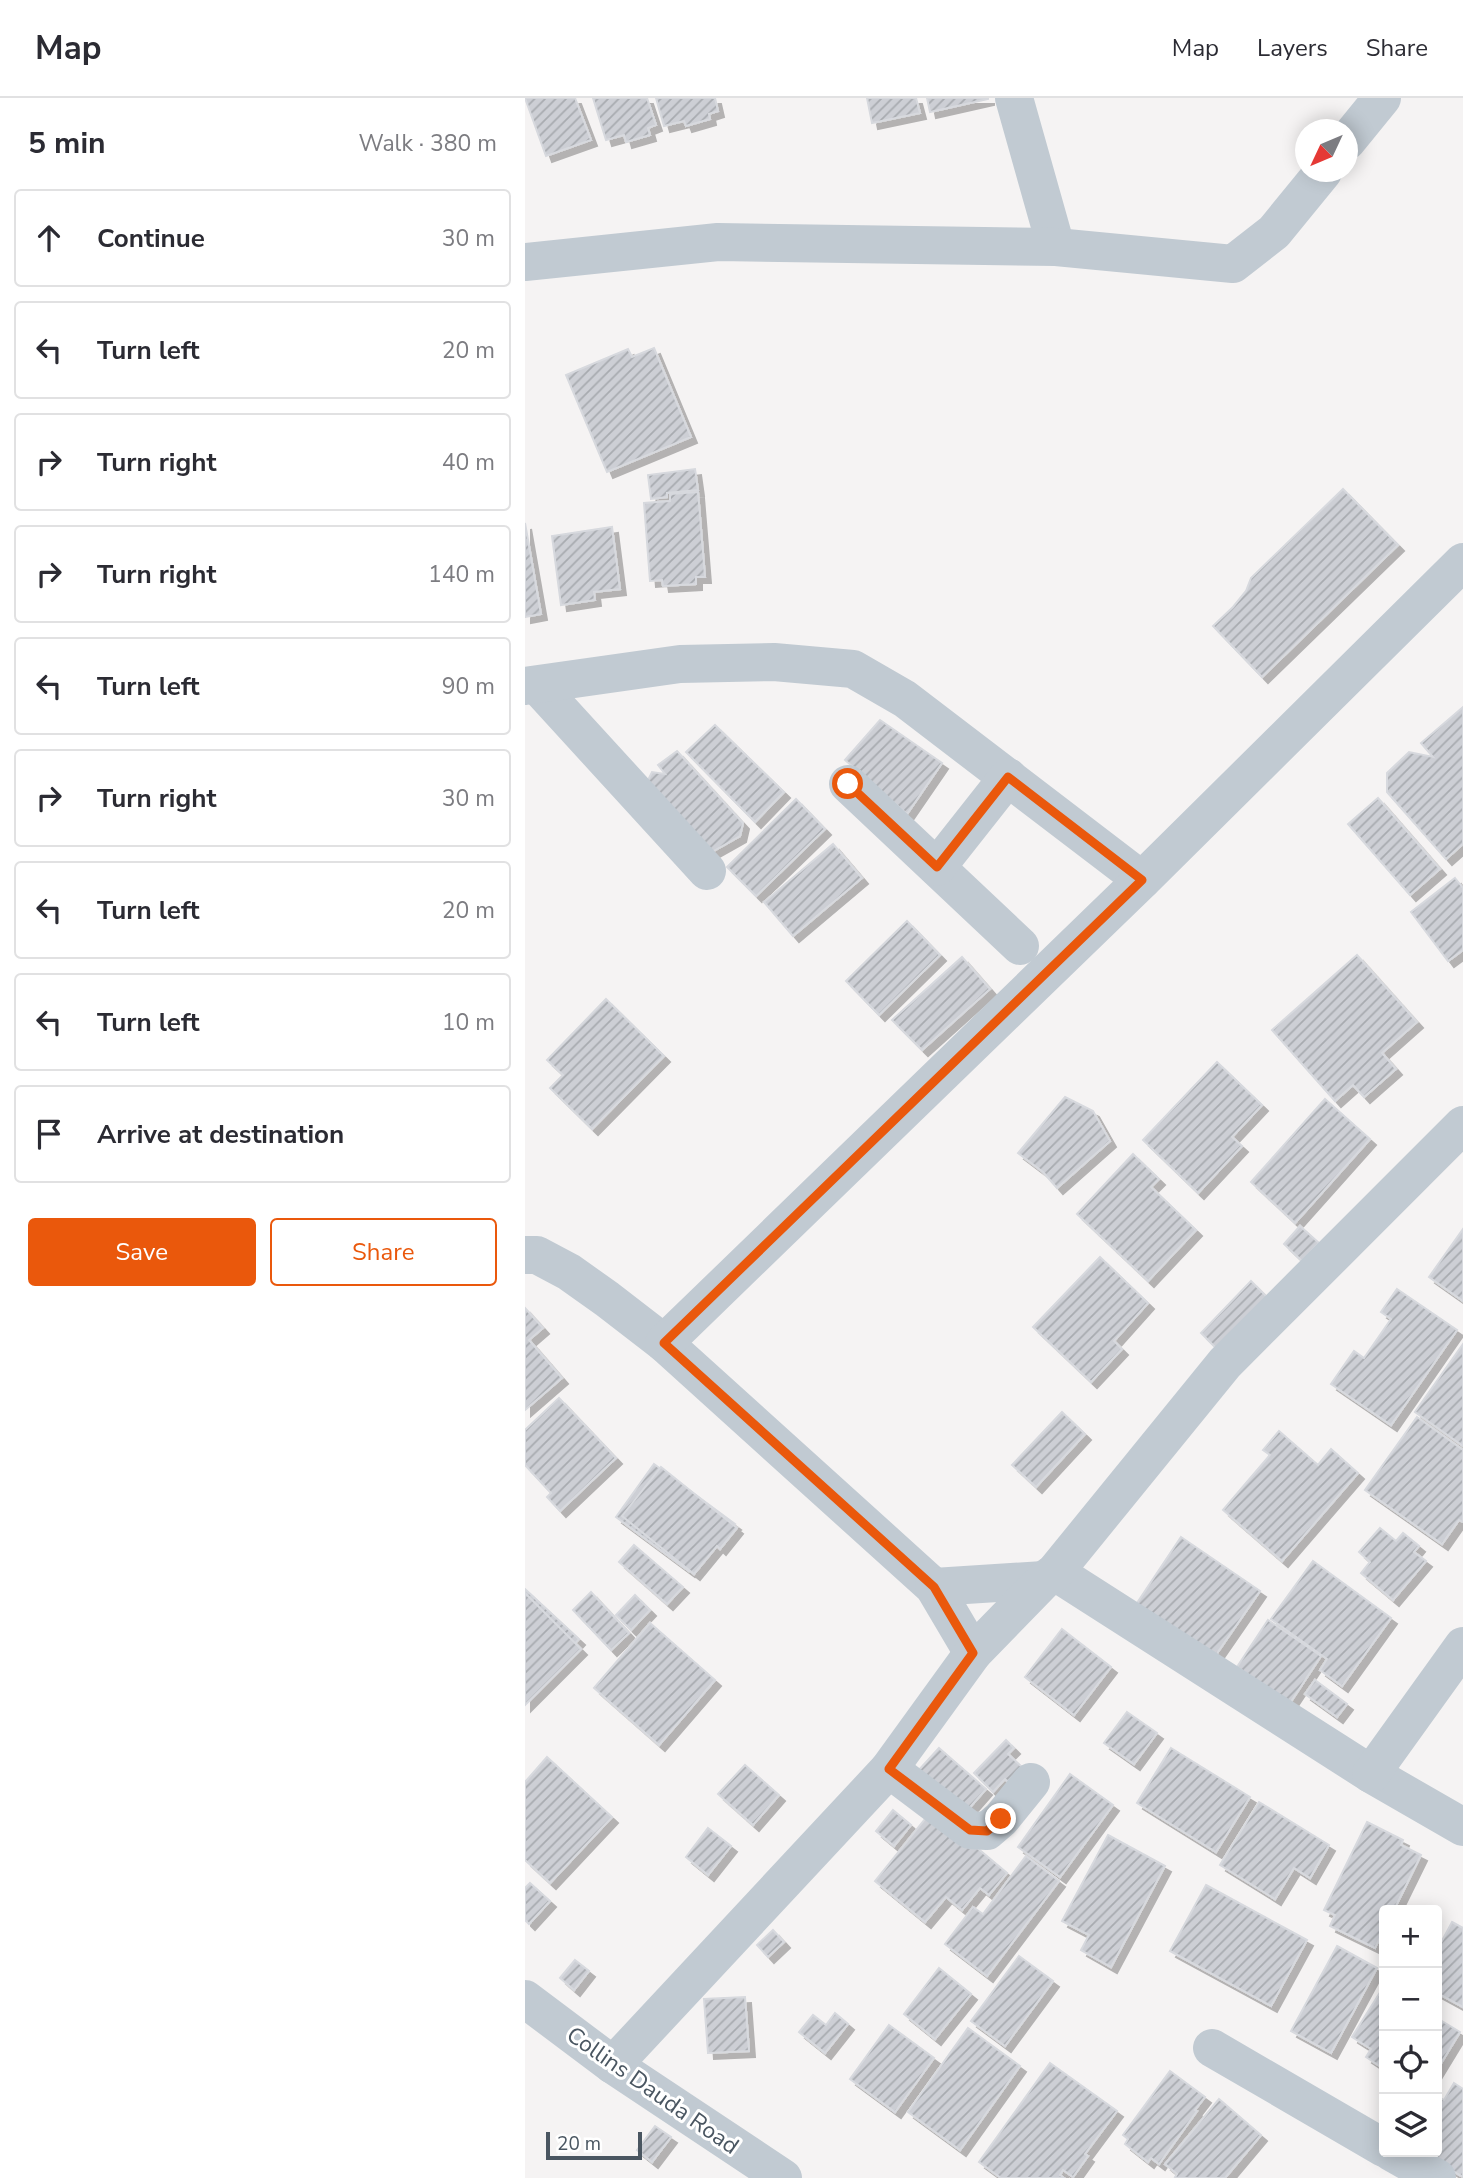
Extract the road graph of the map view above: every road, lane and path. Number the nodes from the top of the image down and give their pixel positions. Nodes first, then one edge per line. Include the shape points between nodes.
1 (1014, 98) edge
2 (1382, 98) edge
3 (1358, 127) edge
4 (1315, 182) edge
5 (1056, 247) junction
6 (525, 262) edge
7 (1463, 562) edge
8 (531, 685) edge
9 (1008, 777) junction
10 (848, 784) dead end
11 (937, 867) junction
12 (707, 871) dead end
13 (1142, 880) junction
14 (1020, 946) dead end
15 (1463, 1125) edge
16 (525, 1255) edge
17 (664, 1343) junction
18 (1049, 1576) junction
19 (934, 1587) junction
20 (1463, 1646) edge
21 (973, 1653) junction
22 (889, 1769) junction
23 (1371, 1774) junction
24 (1031, 1782) dead end
25 (1463, 1827) edge
26 (525, 1999) edge
27 (1212, 2048) dead end
28 (613, 2065) junction
29 (1379, 2145) edge
30 (1400, 2157) edge
31 (783, 2178) edge
32 (1437, 2178) edge

1 - 5 street
2 - 3 street
4 - 5 street via 1274,232 1233,264
5 - 6 street via 718,242
7 - 13 street
8 - 9 street via 680,664 774,662 853,669 905,699
8 - 12 street
9 - 11 street
9 - 13 street
10 - 11 street
11 - 14 street
13 - 17 street
15 - 18 street via 1225,1363
16 - 17 street via 537,1255 569,1272
17 - 19 street
18 - 19 street
18 - 21 street
18 - 23 street
19 - 21 street
20 - 23 street
21 - 22 street
22 - 24 street via 970,1830 987,1831
22 - 28 street
23 - 25 street
26 - 28 street, Collins Dauda Road
27 - 29 street
28 - 31 street, Collins Dauda Road
30 - 32 street

